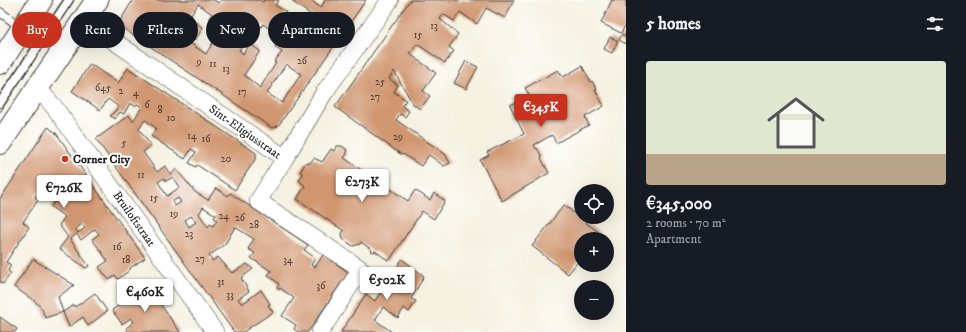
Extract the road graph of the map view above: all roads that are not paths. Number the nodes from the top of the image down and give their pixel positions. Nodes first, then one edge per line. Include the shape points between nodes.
1 (41, 0) edge
2 (69, 0) edge
3 (97, 0) edge
4 (390, 0) edge
5 (0, 12) edge
6 (33, 12) edge
7 (89, 12) edge
8 (12, 21) edge
9 (70, 39) edge
10 (12, 44) edge
11 (124, 48) edge
12 (0, 63) edge
13 (37, 87) junction
14 (0, 103) edge
15 (0, 143) edge
16 (285, 158) junction
17 (215, 332) edge
18 (320, 332) edge

1 - 6 main road
2 - 14 lane
3 - 7 main road
4 - 16 street via 324,93
5 - 8 lane
9 - 13 main road
10 - 12 main road
11 - 16 street, Sint-Eligiusstraat
13 - 15 main road
13 - 17 street, Bruiloftstraat via 55,108
16 - 18 street, Sint-Eligiusstraat via 258,201 361,269

